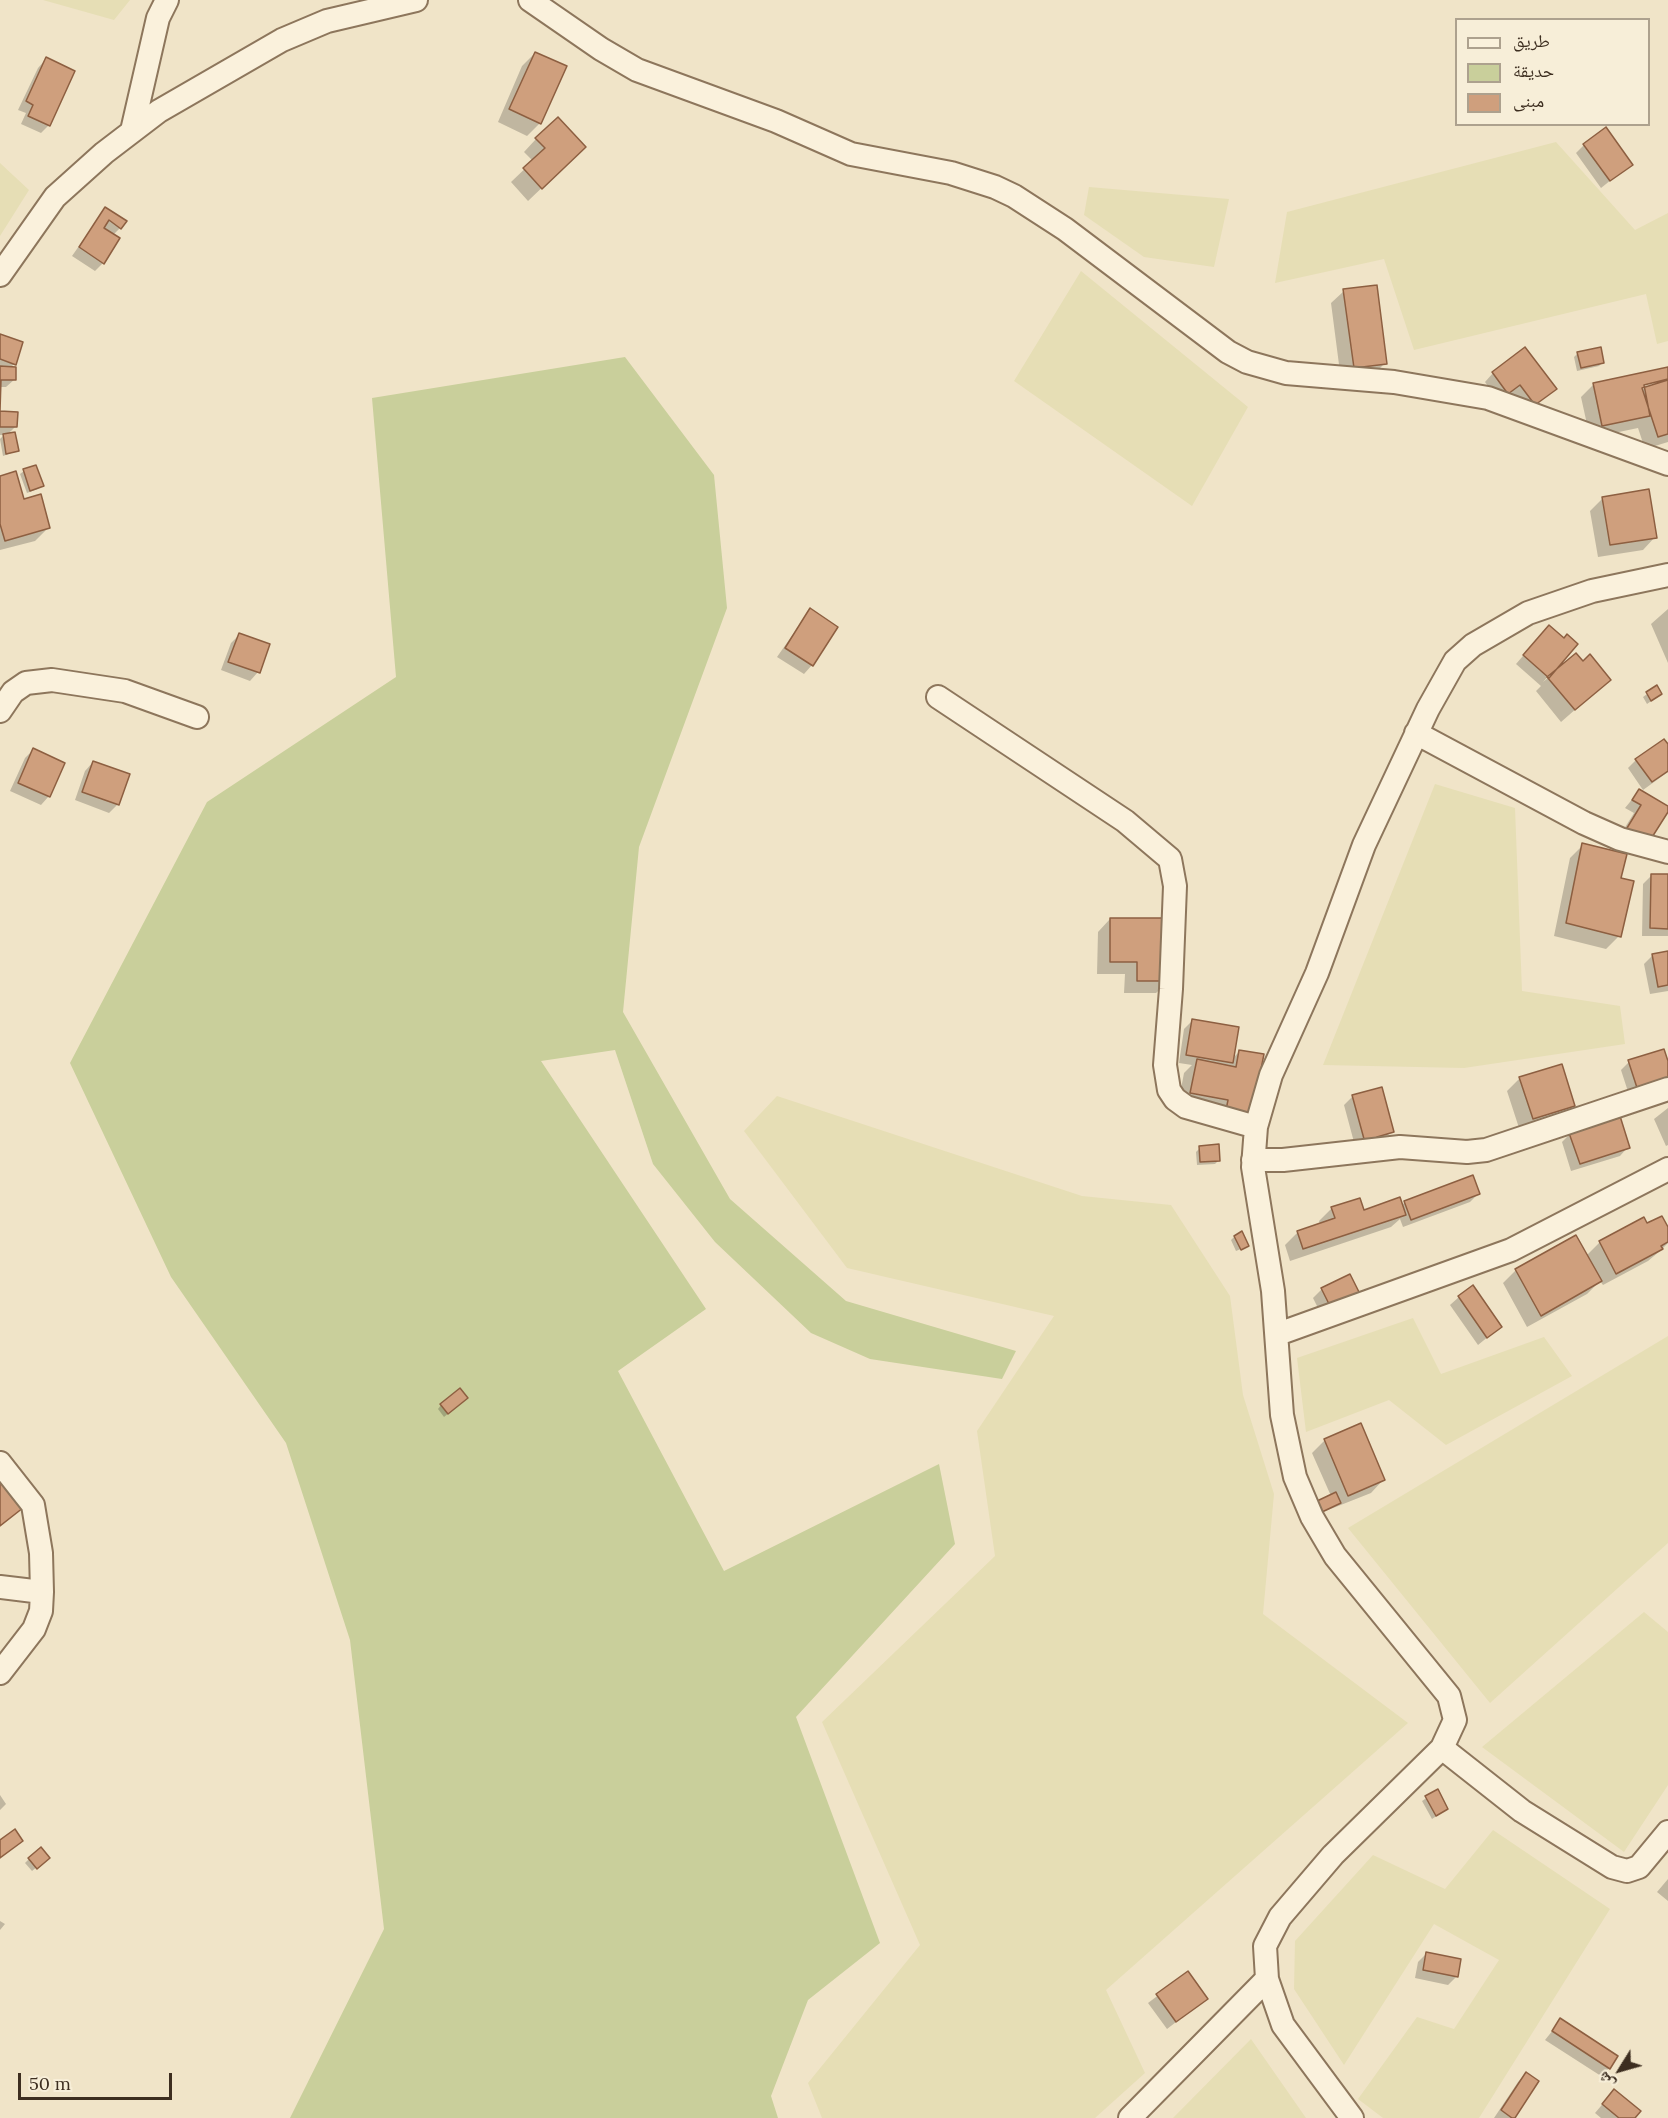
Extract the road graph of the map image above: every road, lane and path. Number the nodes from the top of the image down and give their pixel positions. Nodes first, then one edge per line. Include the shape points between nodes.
1 (167, 0) edge
2 (416, 0) edge
3 (530, 0) edge
4 (132, 131) junction
5 (0, 275) edge
6 (1668, 464) edge
7 (1668, 575) edge
8 (938, 697) dead end
9 (0, 711) edge
10 (197, 717) dead end
11 (1416, 733) junction
12 (1668, 852) edge
13 (1668, 1089) edge
14 (1256, 1127) junction
15 (1252, 1160) junction
16 (1668, 1169) edge
17 (1278, 1334) junction
18 (0, 1463) edge
19 (0, 1587) edge
20 (42, 1592) junction
21 (0, 1673) edge
22 (1442, 1748) junction
23 (1668, 1832) edge
24 (1267, 1979) junction
25 (1130, 2118) edge
26 (1352, 2118) edge

1 - 4 street via 158,18
2 - 4 street via 327,21 282,40 159,111
3 - 6 street via 637,70 776,121 851,154 951,173 1014,196 1246,362 1286,373 1394,382 1488,398
4 - 5 street via 55,197
7 - 11 street via 1592,591 1528,613 1473,645 1455,661
8 - 14 street via 1125,821 1170,859 1175,886 1165,1065 1169,1089 1186,1107
9 - 10 street via 13,692 27,683 52,680 125,692
11 - 12 street via 1584,823 1620,839
11 - 14 street via 1270,1075
13 - 15 street via 1486,1150 1400,1147
14 - 15 street
15 - 17 street
16 - 17 street via 1511,1250
17 - 22 street via 1282,1415 1295,1477 1335,1556 1449,1696 1455,1720
18 - 20 street via 33,1505 41,1553
19 - 20 street
20 - 21 street via 34,1629
22 - 23 street via 1522,1810 1612,1867 1627,1871 1640,1867
22 - 24 street via 1333,1855 1280,1917 1265,1946
24 - 25 street
24 - 26 street via 1283,2025

